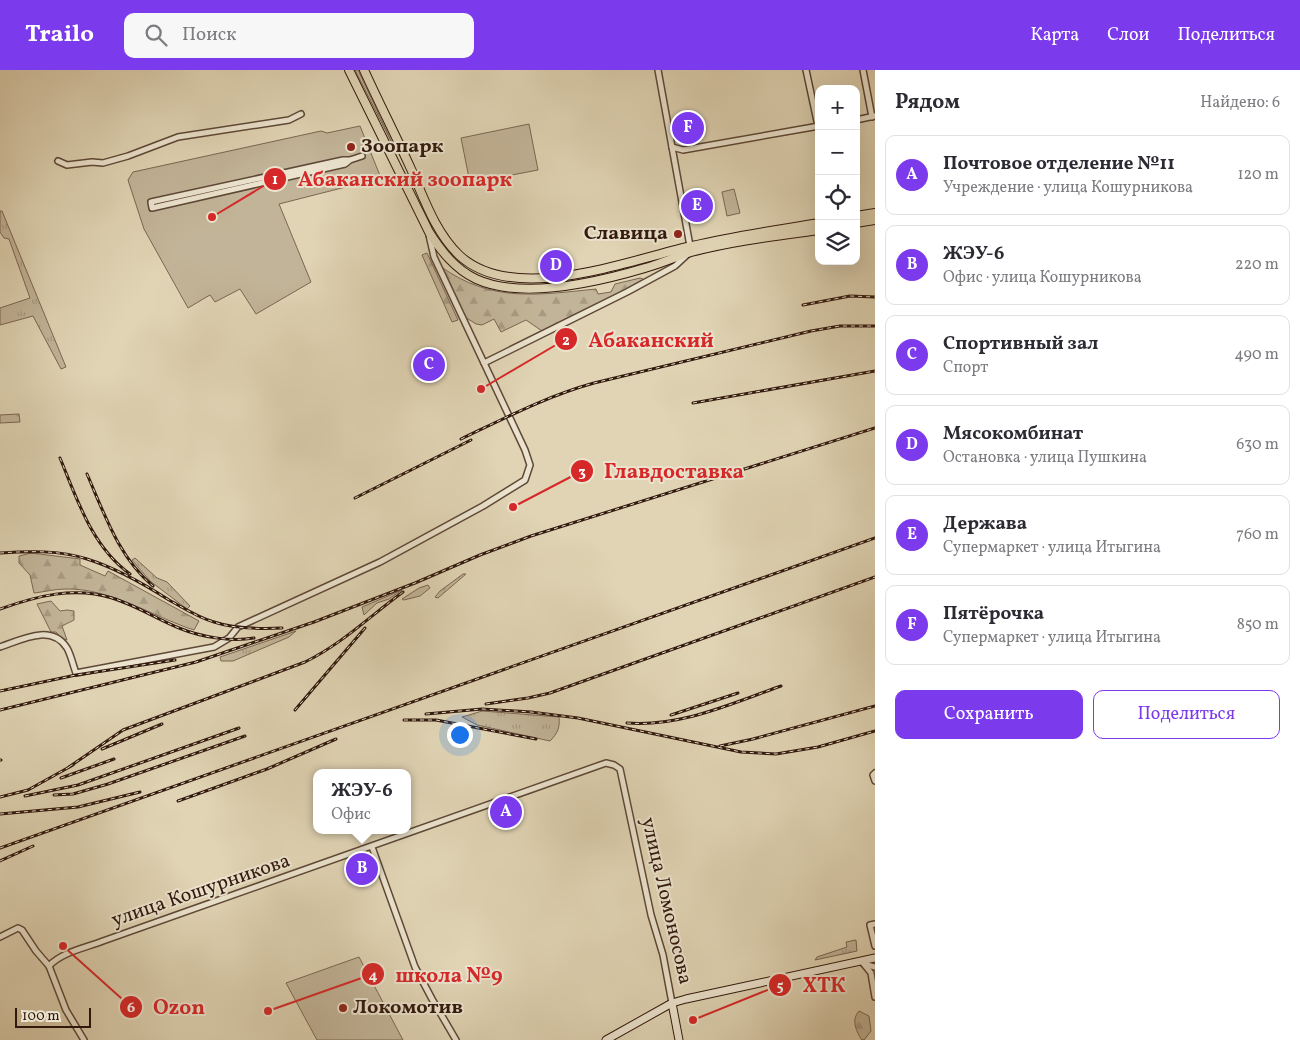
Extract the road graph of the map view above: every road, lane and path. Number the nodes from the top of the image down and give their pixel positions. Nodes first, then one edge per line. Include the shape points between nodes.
1 (349, 70) edge
2 (364, 70) edge
3 (658, 70) edge
4 (806, 70) edge
5 (863, 70) edge
6 (815, 109) edge
7 (301, 114) dead end
8 (873, 117) edge
9 (860, 119) edge
10 (815, 127) edge
11 (672, 147) junction
12 (362, 156) dead end
13 (350, 160) junction
14 (58, 161) dead end
15 (875, 213) edge
16 (860, 215) edge
17 (875, 220) edge
18 (860, 222) edge
19 (815, 224) edge
20 (815, 231) edge
21 (428, 232) junction
22 (690, 249) junction
23 (484, 363) junction
24 (0, 648) edge
25 (620, 769) joint
26 (874, 774) edge
27 (875, 781) edge
28 (411, 832) edge
29 (406, 834) edge
30 (372, 847) junction
31 (873, 924) edge
32 (0, 937) edge
33 (875, 946) edge
34 (875, 958) edge
35 (860, 963) junction
36 (49, 966) junction
37 (875, 967) edge
38 (875, 989) edge
39 (875, 997) edge
40 (672, 1003) junction
41 (84, 1040) edge
42 (456, 1040) edge
43 (606, 1040) edge
44 (679, 1040) edge

1 - 21 main road
2 - 22 main road via 440,231 460,256 480,269 501,277 549,278
3 - 11 street
4 - 6 street
5 - 8 street
7 - 14 street via 289,120 178,137 103,163 67,165
8 - 9 street
10 - 11 street via 683,150
11 - 22 street
12 - 13 street
13 - 13 street via 343,160 150,202 152,208 345,164
15 - 16 main road
17 - 18 main road
19 - 22 main road
20 - 22 main road
21 - 22 main road via 442,253 456,266 476,279 504,288 531,289 579,283 646,268
21 - 23 street via 434,257
22 - 23 street via 675,266
23 - 24 street via 530,465 525,480 483,506 380,562 238,627 229,638 214,647 76,673 67,648 59,638 48,634 34,635
25 - 28 street, улица Кошурникова via 614,764 593,767
25 - 40 street, улица Ломоносова
26 - 27 street
29 - 30 street, улица Кошурникова
30 - 36 street, улица Кошурникова via 61,956
30 - 42 street via 415,967
31 - 33 street
32 - 36 street via 18,928 22,930
34 - 35 street
35 - 37 street
35 - 38 street via 871,973
35 - 40 street
36 - 41 street via 68,1014
38 - 39 street
40 - 43 street
40 - 44 street, улица Ломоносова

